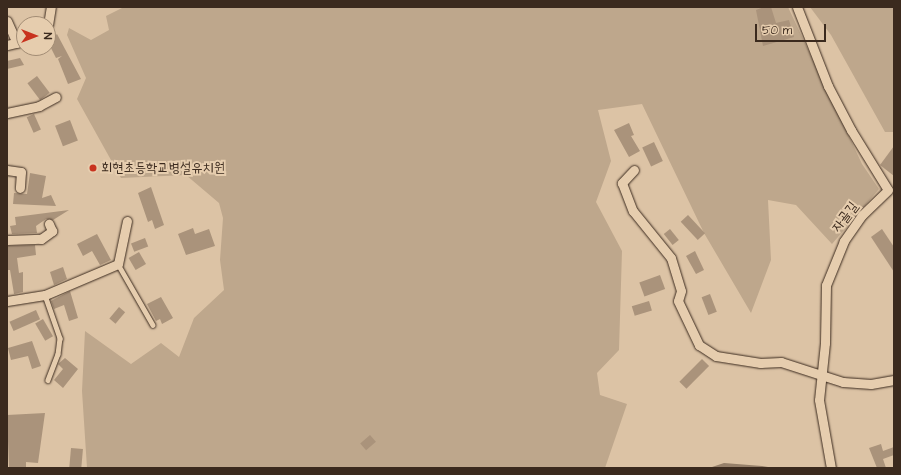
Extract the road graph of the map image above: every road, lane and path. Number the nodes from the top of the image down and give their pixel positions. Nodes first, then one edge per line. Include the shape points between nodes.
1 (797, 7) edge
2 (7, 21) edge
3 (16, 36) edge
4 (56, 97) dead end
5 (7, 113) edge
6 (7, 170) edge
7 (634, 170) dead end
8 (20, 188) dead end
9 (127, 221) dead end
10 (49, 224) dead end
11 (7, 240) edge
12 (118, 264) junction
13 (45, 295) junction
14 (7, 301) edge
15 (153, 325) dead end
16 (820, 373) junction
17 (48, 380) dead end
18 (894, 380) edge
19 (831, 468) edge

1 - 16 street, 자골길 via 828,86 851,130 888,190 862,215 831,268 826,285 825,342
2 - 3 street
4 - 5 street via 39,106
6 - 8 street via 22,172
7 - 16 street via 622,183 633,211 671,258 681,291 678,301 699,345 716,356 760,363 781,362
9 - 12 street
10 - 11 street via 52,231 41,239
12 - 13 street
12 - 15 lane
13 - 14 street
13 - 17 lane via 60,338 58,354
16 - 18 street via 843,382 871,384
16 - 19 street, 자골길 via 819,400

